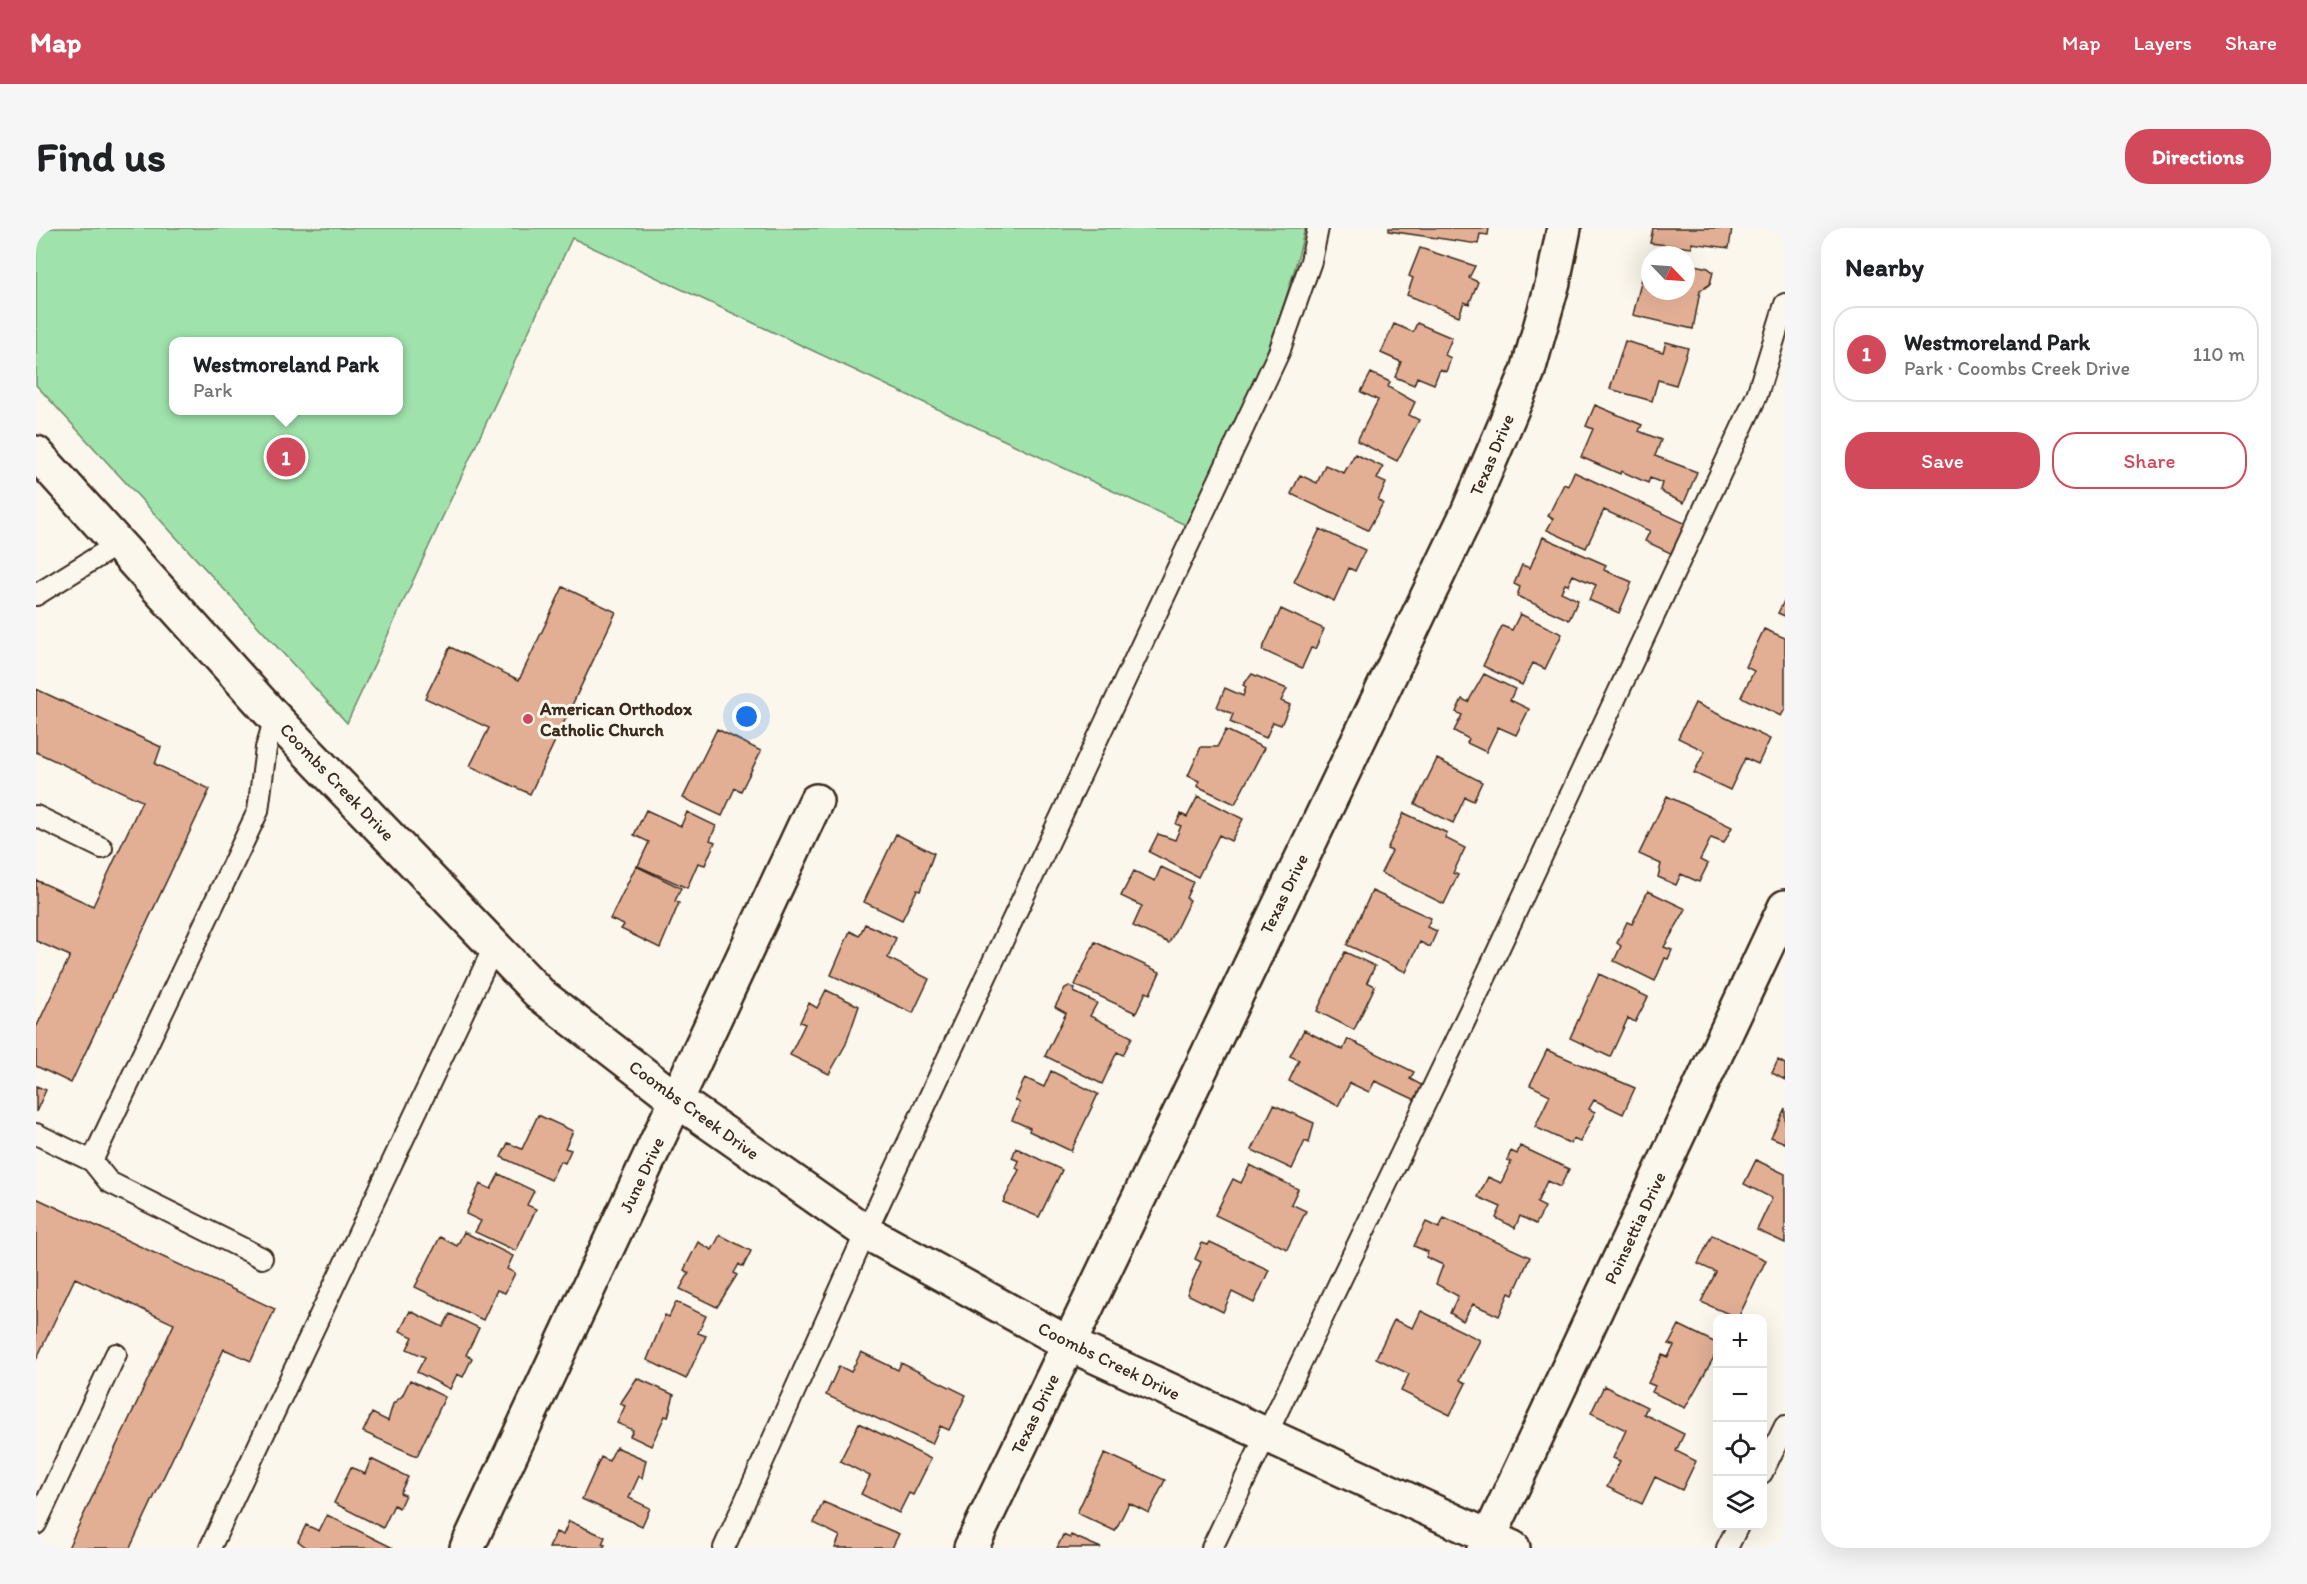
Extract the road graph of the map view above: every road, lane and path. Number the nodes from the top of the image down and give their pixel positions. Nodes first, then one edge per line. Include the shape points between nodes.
1 (1318, 228) edge
2 (1564, 228) edge
3 (1785, 304) edge
4 (36, 453) edge
5 (118, 544) junction
6 (36, 595) edge
7 (275, 718) junction
8 (816, 801) dead end
9 (36, 816) edge
10 (102, 848) dead end
11 (1785, 907) edge
12 (494, 947) junction
13 (677, 1100) junction
14 (36, 1134) edge
15 (92, 1161) junction
16 (866, 1232) junction
17 (262, 1258) dead end
18 (1069, 1344) junction
19 (116, 1354) dead end
20 (1785, 1426) edge
21 (1266, 1436) junction
22 (1767, 1463) edge
23 (36, 1524) edge
24 (1736, 1530) edge
25 (1496, 1544) edge
26 (210, 1548) edge
27 (467, 1548) edge
28 (724, 1548) edge
29 (971, 1548) edge
30 (1212, 1548) edge
31 (1727, 1548) edge

1 - 16 lane via 1311,261 1279,352
2 - 18 street, Texas Drive via 1528,371 1468,512
3 - 21 lane via 1757,395 1476,998
4 - 5 street, Coombs Creek Drive
5 - 6 lane
5 - 7 street, Coombs Creek Drive
7 - 12 street, Coombs Creek Drive
7 - 15 lane via 266,748 258,811
8 - 13 street, June Drive
9 - 10 lane
11 - 25 street, Poinsettia Drive
12 - 13 street, Coombs Creek Drive via 541,995
12 - 26 lane
13 - 16 street, Coombs Creek Drive
13 - 27 street, June Drive
14 - 15 lane
15 - 17 lane via 109,1182
16 - 18 street, Coombs Creek Drive
16 - 28 lane
18 - 21 street, Coombs Creek Drive
18 - 29 street, Texas Drive
19 - 23 lane
20 - 22 lane
21 - 25 street, Coombs Creek Drive
21 - 30 lane
24 - 31 lane

